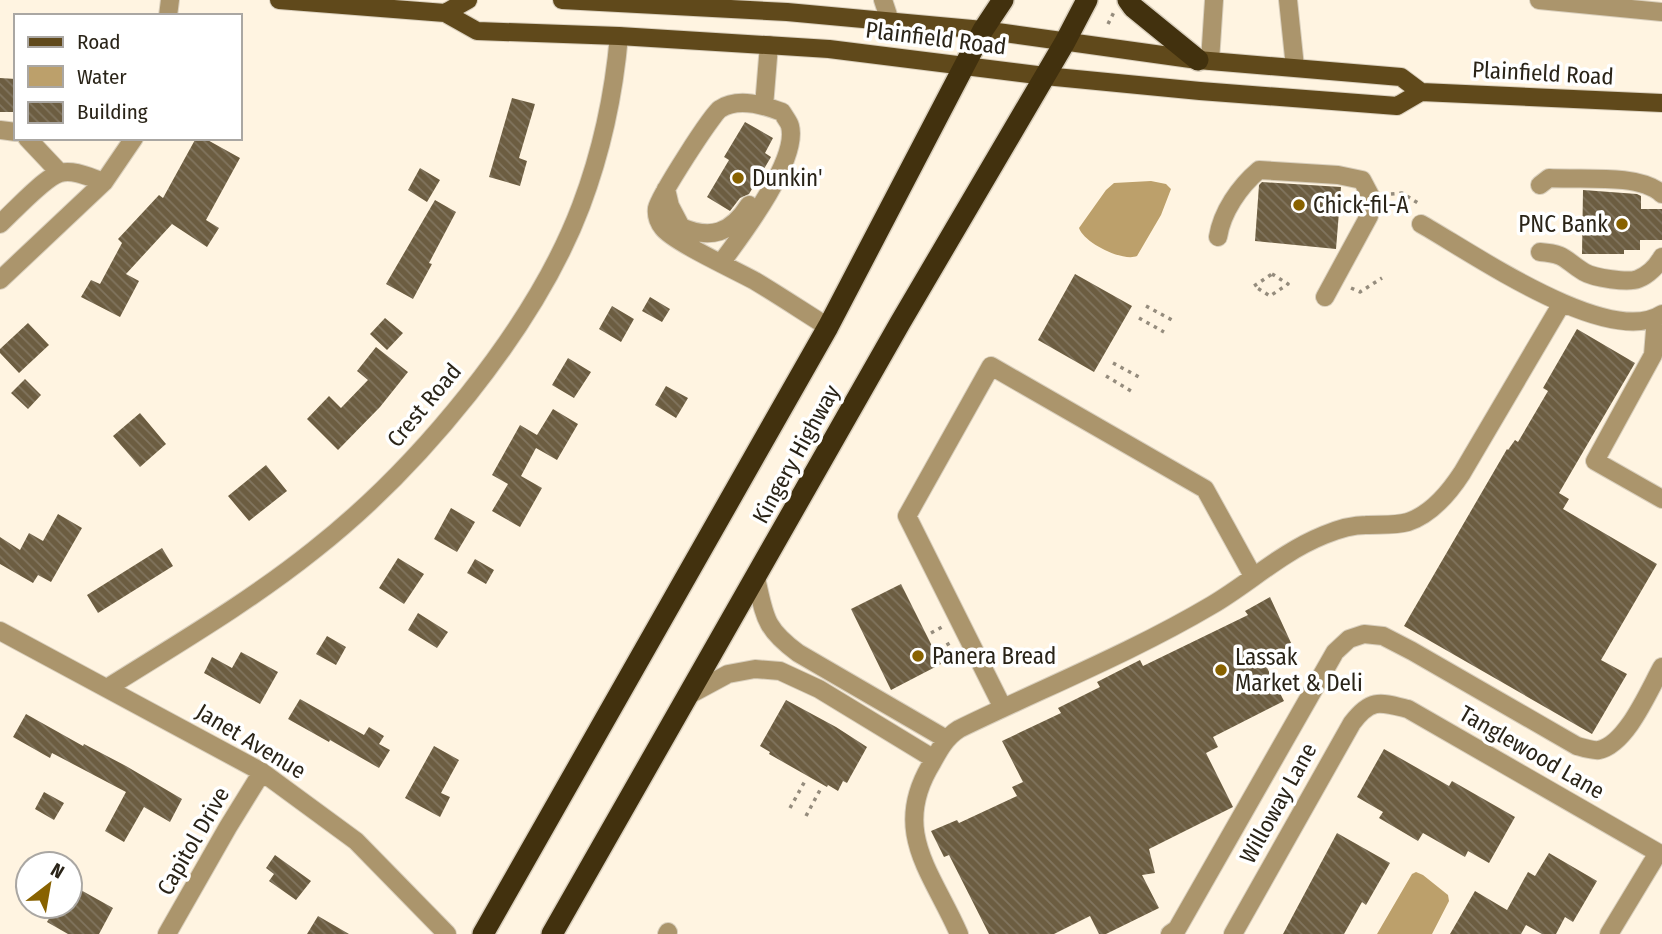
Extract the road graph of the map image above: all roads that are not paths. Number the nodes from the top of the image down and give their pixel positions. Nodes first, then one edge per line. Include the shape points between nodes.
1 (279, 0) edge
2 (468, 0) edge
3 (562, 0) edge
4 (883, 0) edge
5 (1003, 0) edge
6 (1087, 0) edge
7 (1214, 0) edge
8 (1288, 0) edge
9 (1539, 0) edge
10 (791, 6) edge
11 (1121, 6) edge
12 (1662, 12) edge
13 (445, 13) junction
14 (890, 21) junction
15 (983, 30) junction
16 (620, 36) junction
17 (1065, 42) junction
18 (769, 45) junction
19 (1204, 60) junction
20 (964, 67) junction
21 (1294, 67) junction
22 (1045, 76) junction
23 (1421, 92) junction
24 (1662, 103) edge
25 (764, 106) junction
26 (29, 140) edge
27 (133, 140) edge
28 (790, 142) junction
29 (60, 173) junction
30 (104, 182) junction
31 (1540, 185) dead end
32 (666, 189) junction
33 (1662, 194) edge
34 (1419, 215) road end
35 (0, 224) edge
36 (1218, 237) dead end
37 (1540, 252) dead end
38 (1662, 257) edge
39 (721, 263) junction
40 (2, 275) edge
41 (1325, 298) dead end
42 (1562, 303) junction
43 (1659, 316) edge
44 (828, 327) junction
45 (1662, 499) edge
46 (1253, 576) junction
47 (756, 578) junction
48 (0, 631) edge
49 (1662, 667) edge
50 (107, 688) junction
51 (688, 695) junction
52 (1374, 704) joint
53 (1003, 708) junction
54 (946, 739) junction
55 (934, 759) junction
56 (262, 772) junction
57 (1660, 854) edge
58 (167, 934) edge
59 (447, 934) edge
60 (483, 934) edge
61 (552, 934) edge
62 (959, 934) edge
63 (1170, 934) edge
64 (1233, 934) edge
65 (1609, 934) edge

1 - 13 main road, Plainfield Road
2 - 13 main road
3 - 10 main road, Plainfield Road
4 - 14 street
5 - 15 highway, Kingery Highway
6 - 17 highway, Kingery Highway
7 - 19 street
8 - 21 street
9 - 12 street
10 - 14 main road, Plainfield Road
11 - 19 highway via 1133,7
13 - 16 main road, Plainfield Road via 477,30
14 - 15 main road, Plainfield Road
15 - 17 main road, Plainfield Road
15 - 20 highway, Kingery Highway
16 - 18 main road, Plainfield Road
16 - 50 street, Crest Road via 597,156 565,244 512,333 454,411 388,484 316,548 245,601
17 - 19 main road, Plainfield Road
17 - 22 highway, Kingery Highway
18 - 20 main road, Plainfield Road
18 - 25 street
19 - 21 main road, Plainfield Road
20 - 22 main road, Plainfield Road
20 - 44 highway, Kingery Highway
21 - 23 main road, Plainfield Road via 1401,77
22 - 23 main road, Plainfield Road via 1397,106
22 - 47 highway, Kingery Highway
23 - 24 main road, Plainfield Road
25 - 28 street via 782,112 790,126
25 - 32 street via 733,103 718,110
26 - 29 street
27 - 30 street
28 - 32 street via 740,220 724,230 698,234 681,227
28 - 39 street via 780,172
29 - 30 street
29 - 35 street
30 - 40 street
31 - 33 street via 1549,178 1622,181 1644,183
32 - 39 street via 657,206 657,219 664,231
34 - 42 street
36 - 41 street via 1220,223 1245,182 1259,170 1362,180 1373,199 1369,216
37 - 38 street via 1555,253 1599,278 1636,280
39 - 44 street
42 - 43 street via 1615,321 1635,323
42 - 46 street via 1462,473 1437,504 1409,522 1363,525 1326,534
43 - 45 street via 1653,355 1595,461
44 - 60 highway, Kingery Highway
46 - 53 street via 1154,637
46 - 53 street via 1212,497 1198,483 991,366 907,516
47 - 51 highway, Kingery Highway
47 - 54 street via 768,625 778,639
48 - 50 street, Janet Avenue
49 - 63 street via 1630,725 1614,743 1598,751 1577,746 1383,636 1364,634 1349,639 1335,652 1177,929
50 - 56 street, Janet Avenue
51 - 55 street via 728,674 780,671
51 - 61 highway, Kingery Highway
52 - 57 street, Tanglewood Lane via 1408,709
52 - 64 street, Willoway Lane via 1362,709 1352,723
53 - 54 street
54 - 55 street
55 - 62 street via 914,806 915,839
56 - 58 street, Capitol Drive
56 - 59 street, Janet Avenue via 356,841
57 - 65 street

